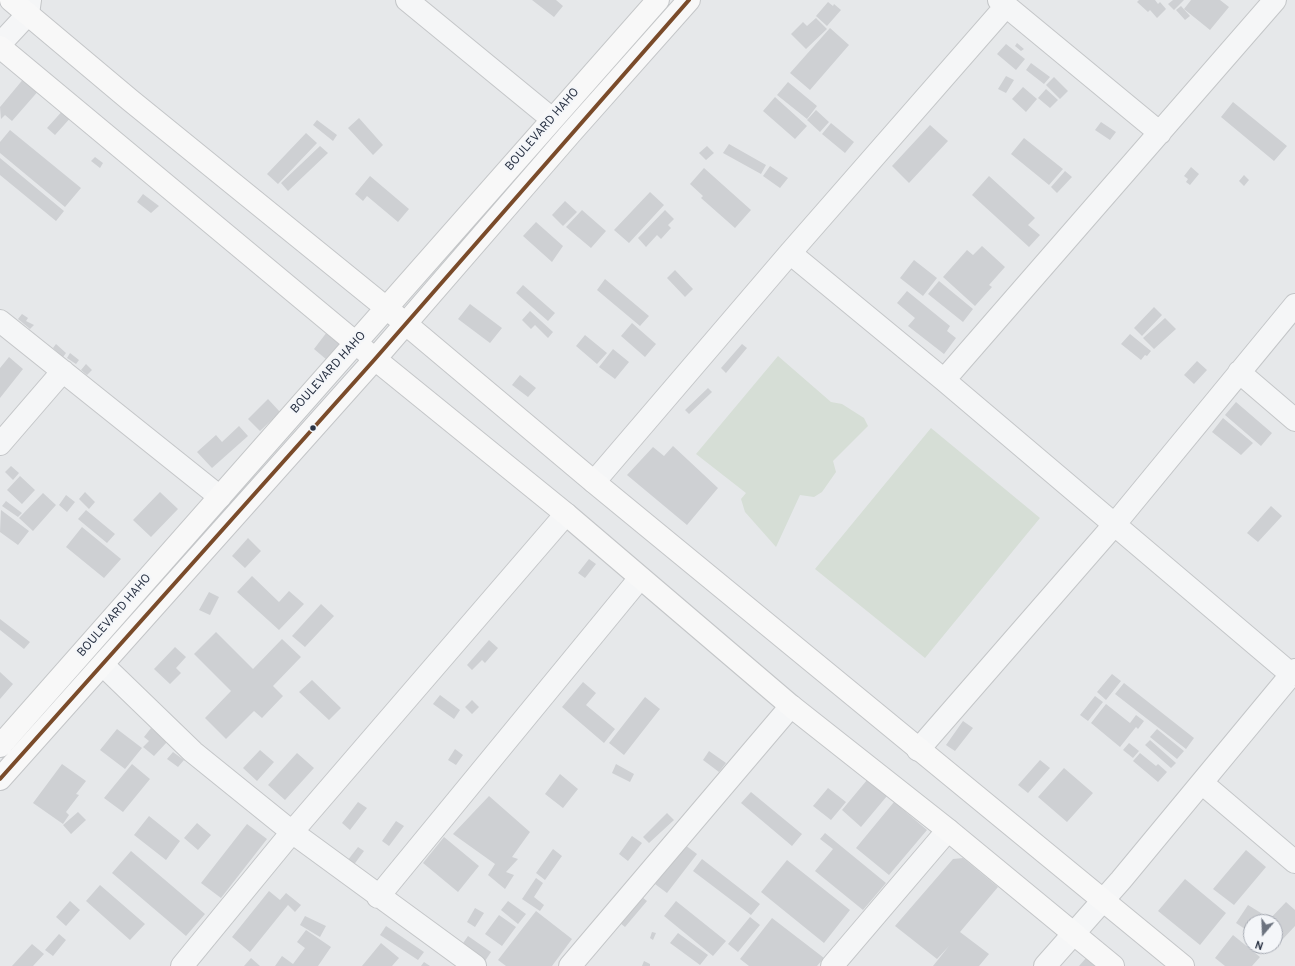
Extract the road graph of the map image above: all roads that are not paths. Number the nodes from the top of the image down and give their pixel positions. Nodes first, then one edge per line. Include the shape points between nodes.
1 (11, 0) edge
2 (407, 0) edge
3 (658, 0) edge
4 (689, 0) edge
5 (1275, 0) edge
6 (1003, 3) edge
7 (29, 7) edge
8 (0, 44) edge
9 (0, 47) edge
10 (552, 120) junction
11 (1160, 132) junction
12 (790, 253) junction
13 (1295, 305) edge
14 (386, 308) junction
15 (0, 322) edge
16 (406, 324) junction
17 (356, 343) junction
18 (375, 359) junction
19 (63, 371) junction
20 (1239, 372) junction
21 (944, 380) junction
22 (1295, 420) edge
23 (0, 444) edge
24 (594, 482) junction
25 (220, 497) junction
26 (566, 514) junction
27 (1114, 525) junction
28 (640, 578) junction
29 (103, 665) junction
30 (1293, 672) edge
31 (791, 706) junction
32 (0, 746) edge
33 (918, 750) junction
34 (0, 779) edge
35 (1202, 783) junction
36 (948, 830) junction
37 (292, 832) junction
38 (1295, 862) edge
39 (378, 897) junction
40 (1103, 899) junction
41 (1073, 932) junction
42 (182, 966) edge
43 (475, 966) edge
44 (570, 966) edge
45 (832, 966) edge
46 (1045, 966) edge
47 (1113, 966) edge
48 (1182, 966) edge

1 - 7 main road
2 - 10 street
3 - 10 main road, BOULEVARD HAHO
4 - 16 main road, BOULEVARD HAHO
5 - 11 street
6 - 11 street
6 - 12 street
7 - 8 street
7 - 14 main road
9 - 17 main road
10 - 14 main road, BOULEVARD HAHO
11 - 21 street
12 - 21 street
12 - 24 street
13 - 20 street
14 - 16 main road
14 - 17 main road, BOULEVARD HAHO
15 - 19 street
16 - 18 main road, BOULEVARD HAHO
16 - 24 main road
17 - 18 main road
17 - 25 main road, BOULEVARD HAHO
18 - 26 main road
18 - 29 main road, BOULEVARD HAHO
19 - 23 street
19 - 25 street
20 - 22 street
20 - 27 street
21 - 27 street
24 - 33 main road
25 - 32 main road, BOULEVARD HAHO
26 - 28 main road
26 - 37 street
27 - 30 street
27 - 33 street
28 - 31 main road
28 - 39 street
29 - 34 main road, BOULEVARD HAHO
29 - 37 street via 193,752
30 - 35 street
31 - 36 main road
31 - 44 street
33 - 40 main road
35 - 38 street
35 - 40 street
36 - 41 main road
36 - 45 street
37 - 39 street
37 - 42 street
39 - 43 street
40 - 41 street
40 - 48 main road
41 - 46 street
41 - 47 main road

